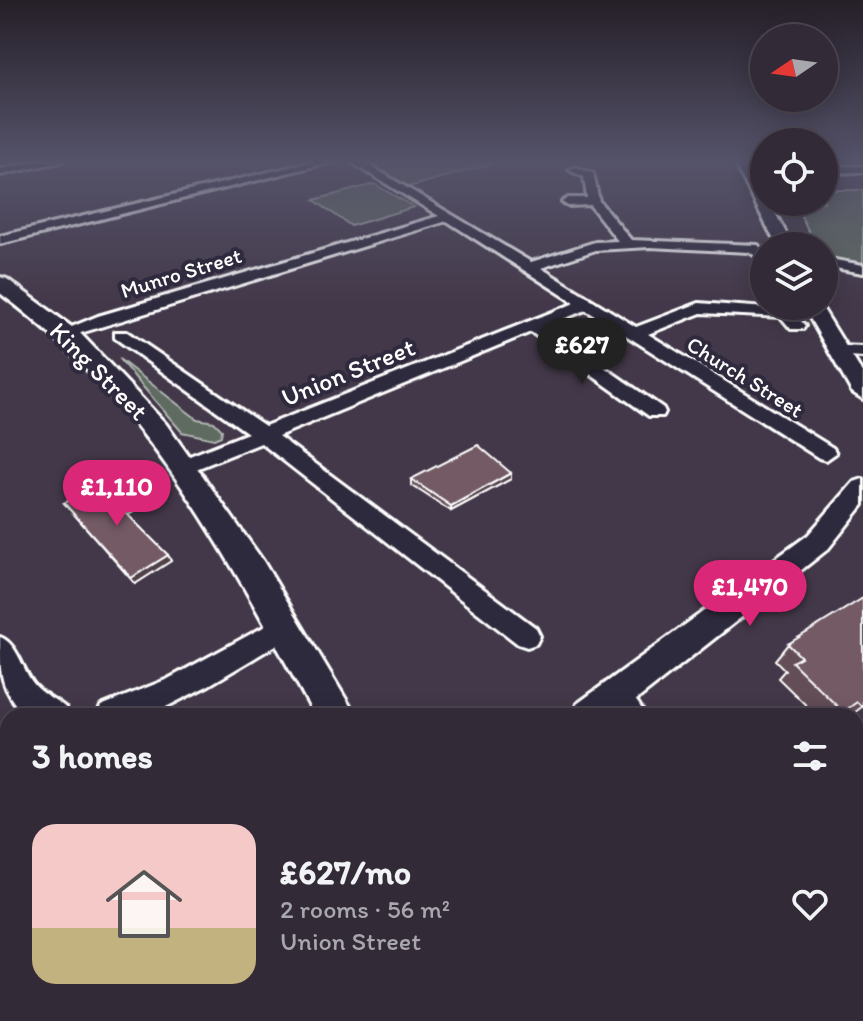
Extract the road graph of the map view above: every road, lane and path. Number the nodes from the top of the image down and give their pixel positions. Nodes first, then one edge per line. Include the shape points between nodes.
1 (131, 209) edge
2 (435, 209) edge
3 (599, 209) edge
4 (765, 209) edge
5 (449, 217) junction
6 (778, 232) edge
7 (0, 240) edge
8 (627, 244) junction
9 (750, 248) edge
10 (838, 265) edge
11 (530, 267) junction
12 (863, 269) edge
13 (0, 283) edge
14 (586, 304) junction
15 (750, 312) edge
16 (821, 320) edge
17 (532, 325) junction
18 (65, 333) junction
19 (633, 334) junction
20 (121, 335) dead end
21 (840, 351) junction
22 (863, 352) edge
23 (863, 392) edge
24 (656, 412) dead end
25 (264, 434) junction
26 (826, 453) dead end
27 (184, 466) junction
28 (863, 488) edge
29 (284, 627) junction
30 (527, 636) dead end
31 (0, 649) edge
32 (623, 707) edge
33 (42, 708) edge
34 (135, 708) edge
35 (331, 708) edge

1 - 7 street
2 - 5 street, Church Street
3 - 8 street
4 - 6 street
5 - 11 street, Church Street
5 - 18 street, Munro Street
8 - 9 street
8 - 11 street via 595,246
10 - 12 street
11 - 14 street, Church Street
13 - 18 main road, King Street
14 - 17 street, Union Street
14 - 19 street, Church Street
15 - 19 street via 699,308
16 - 21 street
17 - 24 street
17 - 25 street, Union Street
18 - 27 main road, King Street
19 - 26 street, Church Street
20 - 25 street, King Street
21 - 22 street
21 - 23 street
25 - 27 street, Union Street
25 - 30 street, King Street
27 - 29 main road, King Street
28 - 32 street via 818,542
29 - 34 street
29 - 35 main road, King Street
31 - 33 street via 20,692

